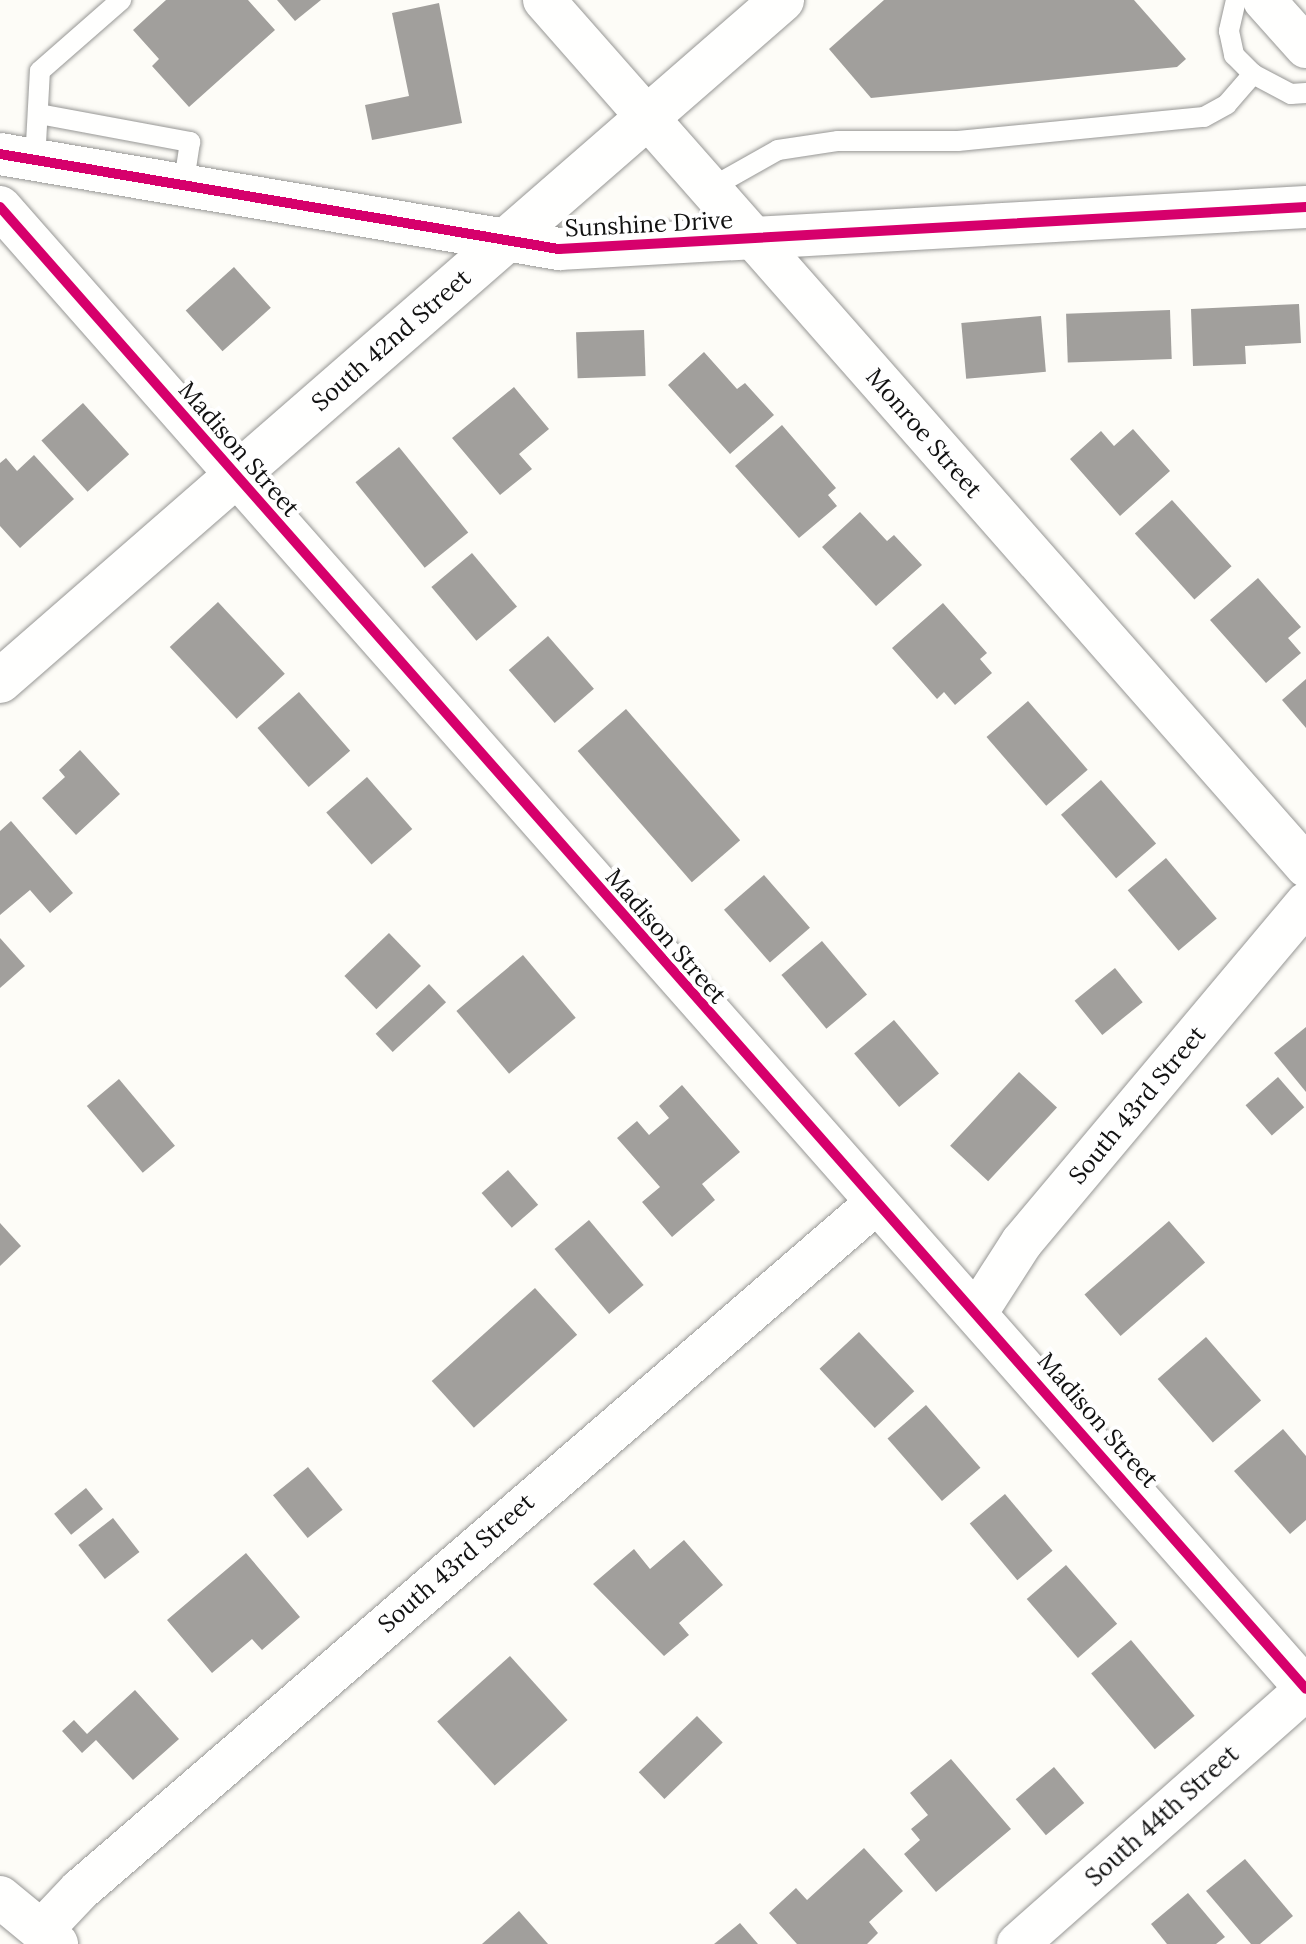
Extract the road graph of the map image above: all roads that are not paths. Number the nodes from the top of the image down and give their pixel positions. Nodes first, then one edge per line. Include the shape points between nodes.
1 (121, 0) edge
2 (544, 0) edge
3 (782, 0) edge
4 (1236, 0) edge
5 (1264, 0) edge
6 (1306, 47) edge
7 (1253, 74) junction
8 (1306, 93) edge
9 (39, 114) junction
10 (645, 115) junction
11 (17, 158) edge
12 (183, 188) junction
13 (707, 190) junction
14 (0, 207) edge
15 (1306, 207) edge
16 (755, 240) junction
17 (503, 241) junction
18 (236, 476) junction
19 (0, 681) edge
20 (1306, 866) edge
21 (1306, 903) edge
22 (875, 1204) junction
23 (977, 1312) junction
24 (1306, 1689) edge
25 (0, 1897) edge
26 (50, 1936) edge
27 (1018, 1944) edge

1 - 9 lane via 40,71
2 - 10 street, Monroe Street
3 - 10 street, South 42nd Street
4 - 7 lane via 1229,31 1234,55
5 - 6 street
7 - 8 lane via 1291,94
7 - 13 lane via 1227,104 1204,117 958,141 838,141 778,150
9 - 11 lane
9 - 12 lane via 190,142
10 - 13 street, Monroe Street
10 - 17 street, South 42nd Street
11 - 12 street, Sunshine Drive
12 - 17 street, Sunshine Drive
13 - 16 street, Monroe Street
14 - 18 street, Madison Street
15 - 16 street, Sunshine Drive
16 - 17 street, Sunshine Drive via 571,249
16 - 20 street, Monroe Street
17 - 18 street, South 42nd Street
18 - 19 street, South 42nd Street
18 - 22 street, Madison Street
21 - 23 street, South 43rd Street via 1022,1242
22 - 23 street, Madison Street
22 - 26 street, South 43rd Street via 80,1890
23 - 24 street, Madison Street
24 - 27 street, South 44th Street
25 - 26 street

